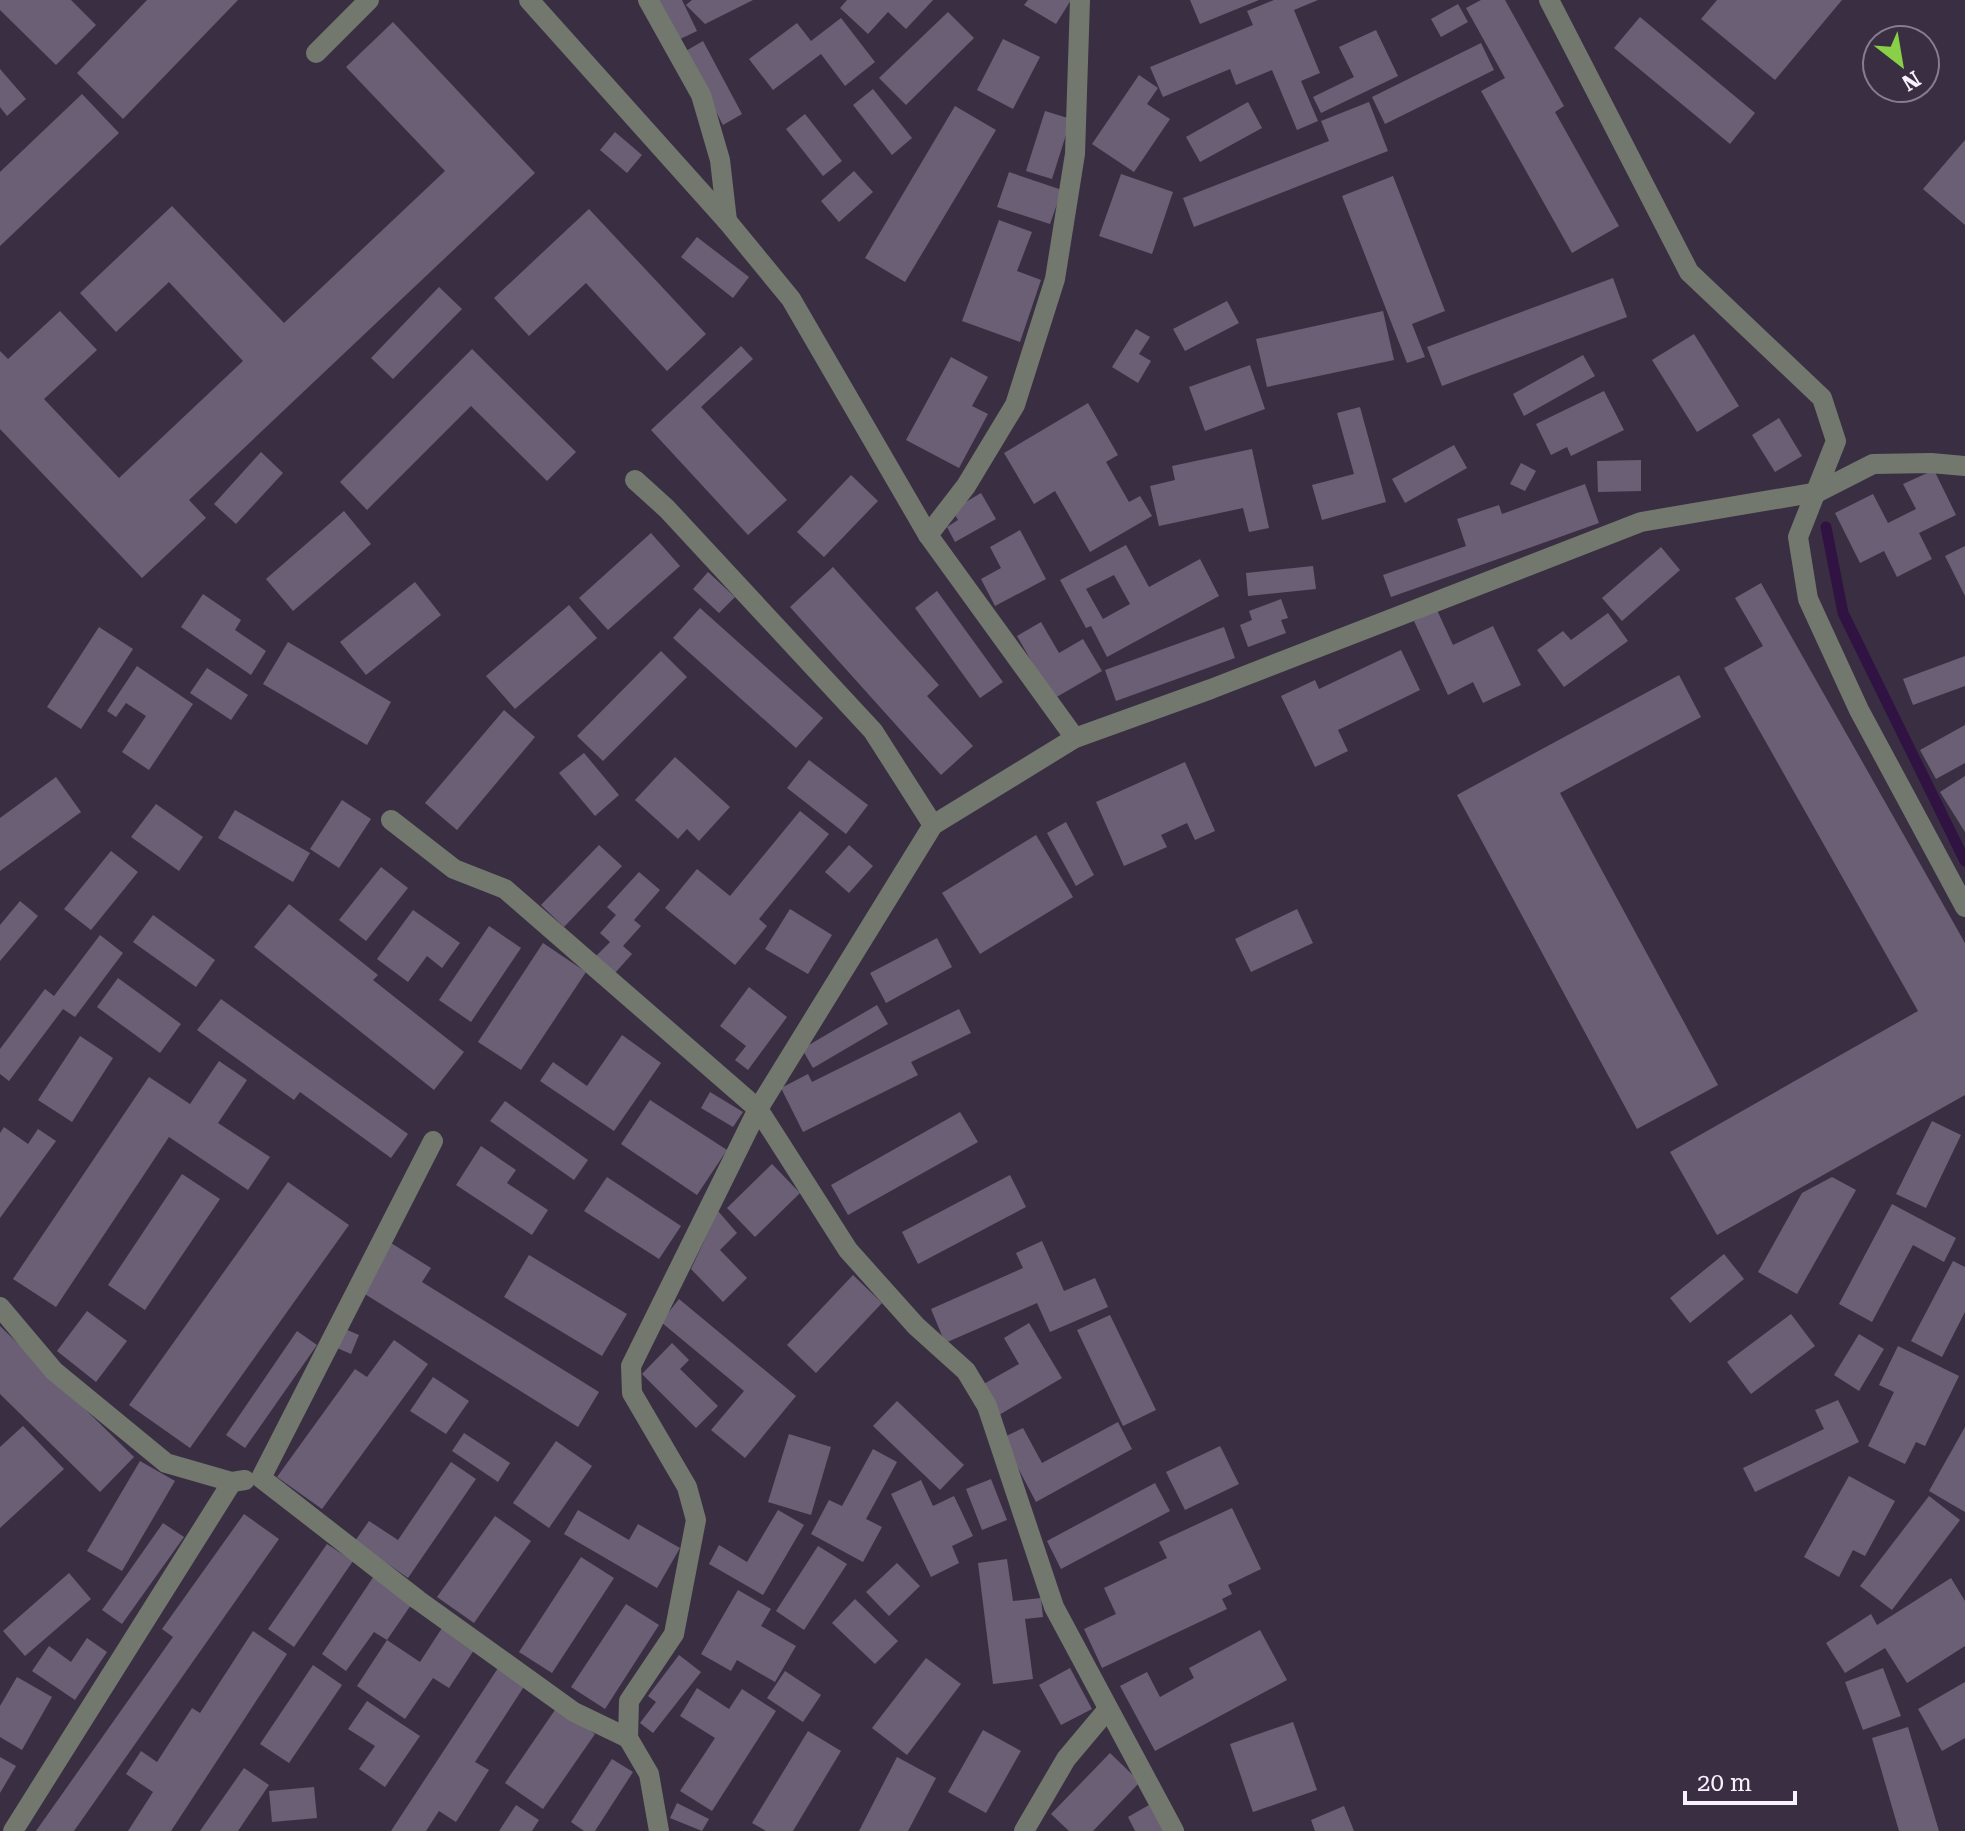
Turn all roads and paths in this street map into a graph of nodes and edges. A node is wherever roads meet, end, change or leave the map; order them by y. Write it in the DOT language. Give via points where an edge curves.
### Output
graph roads {
  1 [pos="369,0"];
  2 [pos="529,0"];
  3 [pos="648,0"];
  4 [pos="1080,0"];
  5 [pos="1549,0"];
  6 [pos="316,53"];
  7 [pos="727,221"];
  8 [pos="1965,466"];
  9 [pos="635,480"];
  10 [pos="1818,492"];
  11 [pos="928,535"];
  12 [pos="1075,738"];
  13 [pos="391,820"];
  14 [pos="933,825"];
  15 [pos="1965,907"];
  16 [pos="758,1109"];
  17 [pos="433,1141"];
  18 [pos="0,1307"];
  19 [pos="261,1478"];
  20 [pos="232,1482"];
  21 [pos="1108,1709"];
  22 [pos="628,1738"];
  23 [pos="13,1831"];
  24 [pos="659,1831"];
  25 [pos="1024,1831"];
  26 [pos="1174,1831"];
  1 -- 6 [label="street"];
  2 -- 7 [label="street"];
  3 -- 7 [label="street" via="701,95 720,160"];
  4 -- 11 [label="street" via="1075,154 1055,279 1015,405 966,486"];
  5 -- 10 [label="street" via="1689,272 1822,398 1836,441"];
  7 -- 11 [label="street" via="791,299"];
  8 -- 10 [label="street" via="1873,464"];
  9 -- 14 [label="street" via="873,731"];
  10 -- 12 [label="street" via="1641,522"];
  10 -- 15 [label="street" via="1798,537 1808,599 1859,710"];
  11 -- 12 [label="street"];
  12 -- 14 [label="street"];
  13 -- 16 [label="street" via="454,869 505,889"];
  14 -- 16 [label="street"];
  16 -- 21 [label="street" via="848,1250 916,1326 966,1371 987,1406 1054,1607"];
  16 -- 22 [label="street" via="631,1366 632,1393 687,1487 696,1520 674,1634 629,1701"];
  17 -- 19 [label="street"];
  18 -- 20 [label="street" via="54,1371 166,1463"];
  19 -- 20 [label="street"];
  19 -- 22 [label="street" via="574,1712"];
  20 -- 23 [label="street"];
  21 -- 25 [label="street" via="1066,1759"];
  21 -- 26 [label="street"];
  22 -- 24 [label="street" via="649,1774"];
}
